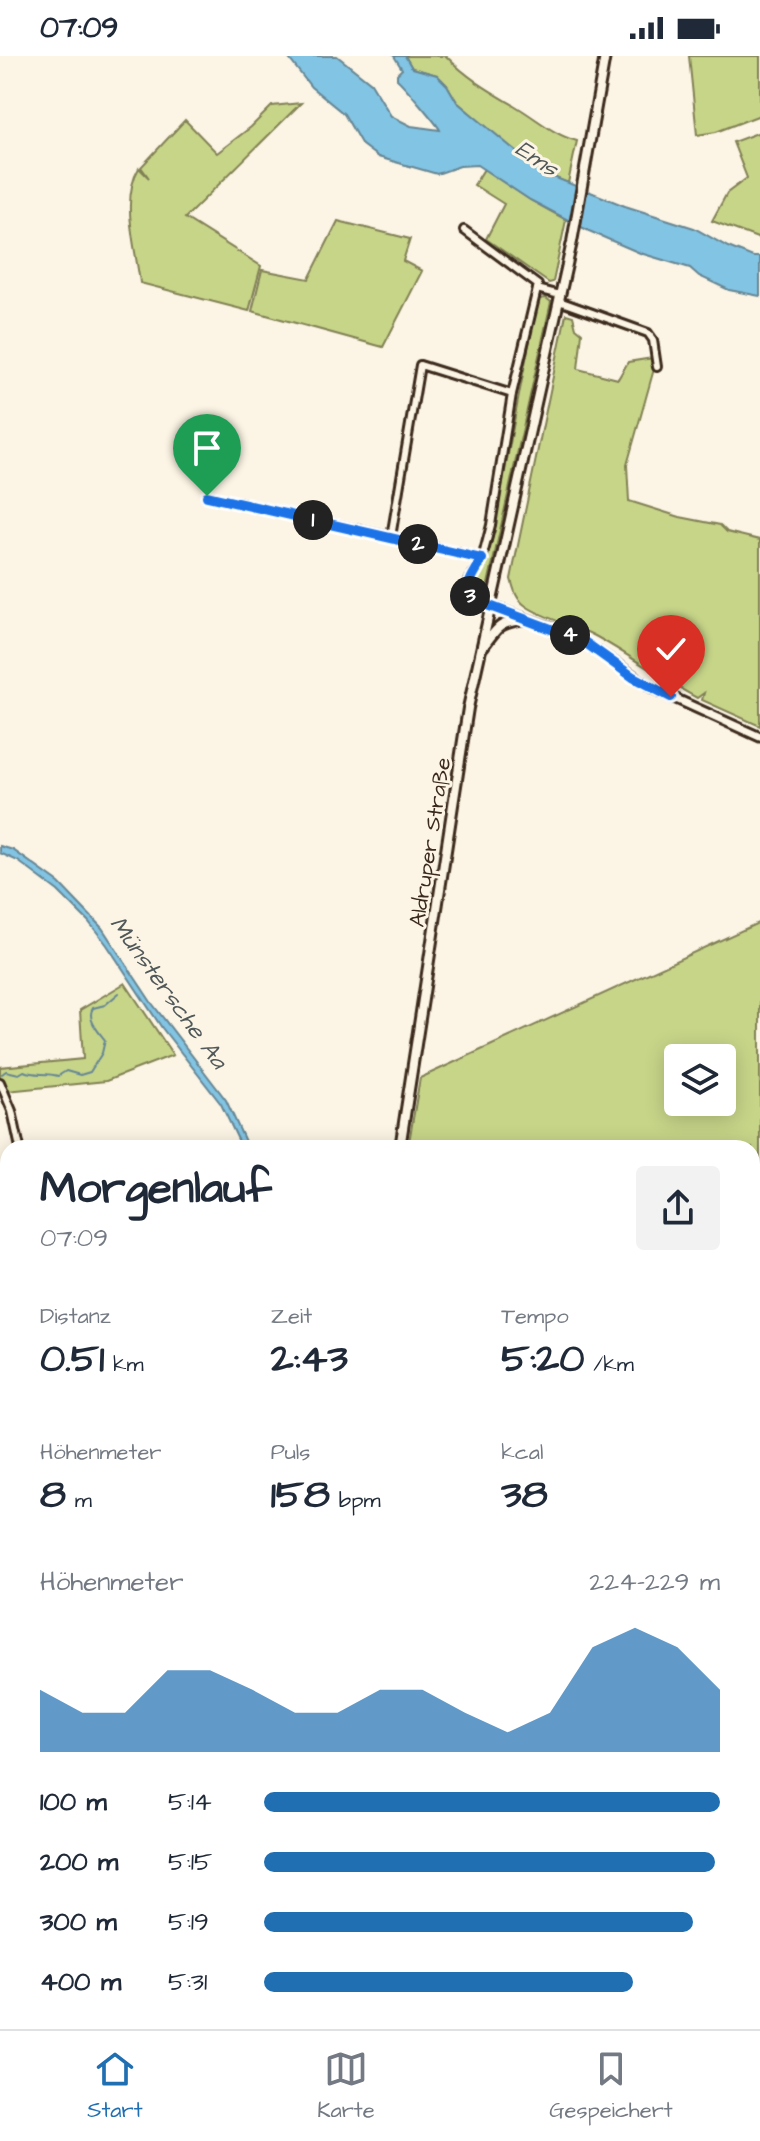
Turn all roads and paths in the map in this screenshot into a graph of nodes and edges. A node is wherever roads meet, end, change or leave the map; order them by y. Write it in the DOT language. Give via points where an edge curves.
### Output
graph roads {
  1 [pos="605,56"];
  2 [pos="464,230"];
  3 [pos="537,289"];
  4 [pos="560,298"];
  5 [pos="657,367"];
  6 [pos="512,394"];
  7 [pos="207,496"];
  8 [pos="391,537"];
  9 [pos="482,559"];
  10 [pos="490,606"];
  11 [pos="525,619"];
  12 [pos="480,651"];
  13 [pos="760,737"];
  14 [pos="0,1082"];
  15 [pos="18,1140"];
  16 [pos="401,1140"];
  1 -- 4 [label="main road, Aldruper Straße"];
  2 -- 3 [label="street" via="537,282"];
  3 -- 4 [label="street"];
  3 -- 6 [label="street"];
  4 -- 5 [label="street" via="648,333"];
  4 -- 10 [label="main road, Aldruper Straße"];
  6 -- 8 [label="street" via="420,365"];
  6 -- 9 [label="street"];
  7 -- 8 [label="street"];
  8 -- 9 [label="street"];
  9 -- 10 [label="street" via="468,592 471,599"];
  10 -- 11 [label="street"];
  10 -- 12 [label="main road, Aldruper Straße"];
  11 -- 12 [label="main road" via="498,626"];
  11 -- 13 [label="street" via="583,641 652,688"];
  12 -- 16 [label="main road, Aldruper Straße"];
  14 -- 15 [label="street"];
}
